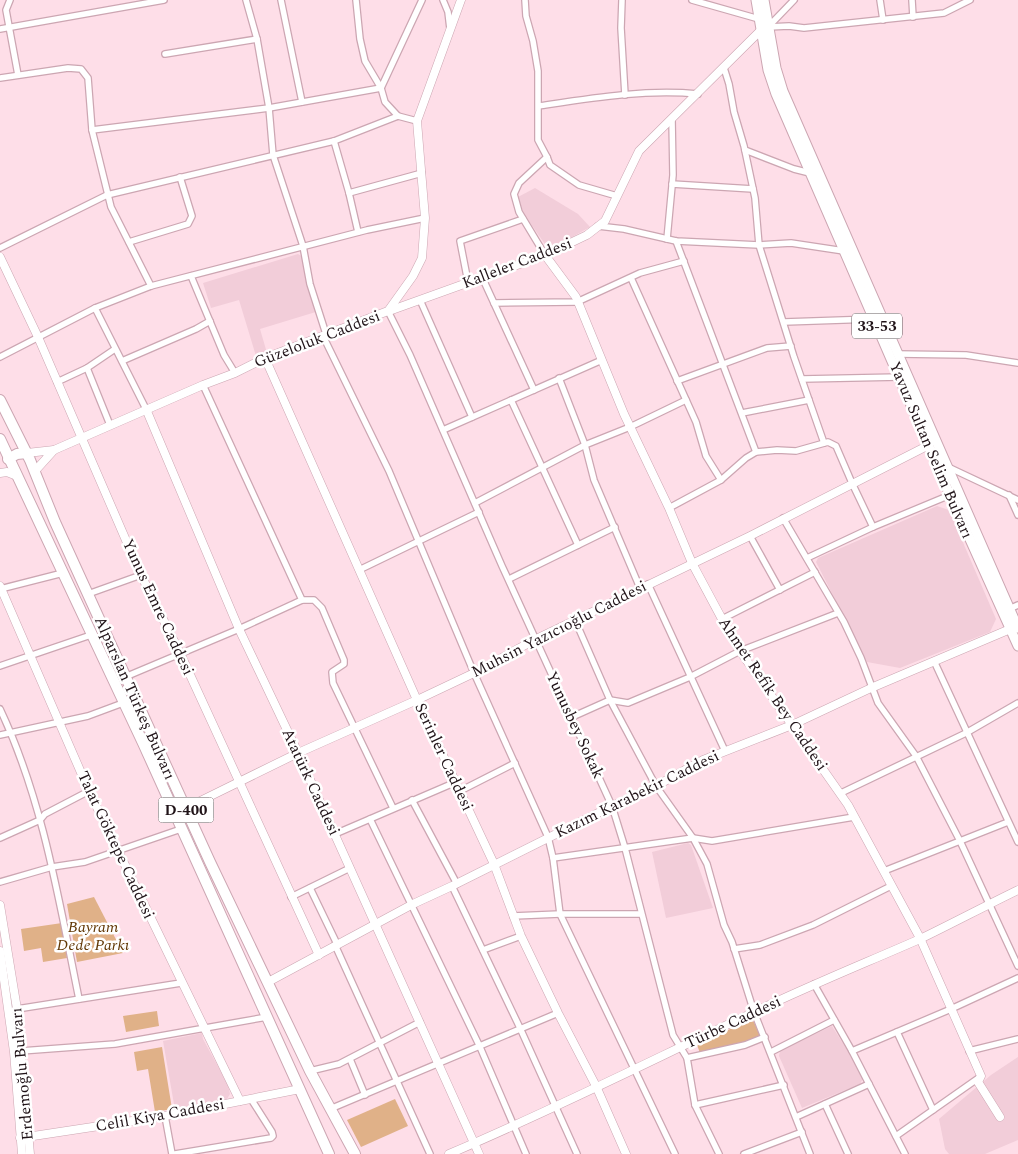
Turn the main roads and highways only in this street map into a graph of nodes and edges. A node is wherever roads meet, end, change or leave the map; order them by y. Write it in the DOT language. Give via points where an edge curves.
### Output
graph roads {
  1 [pos="756,0"];
  2 [pos="764,0"];
  3 [pos="764,29"];
  4 [pos="0,400"];
  5 [pos="0,439"];
  6 [pos="27,453"];
  7 [pos="4,461"];
  8 [pos="34,471"];
  9 [pos="16,476"];
  10 [pos="1015,628"];
  11 [pos="1018,646"];
  12 [pos="329,1154"];
  13 [pos="355,1154"];
  1 -- 3 [label="main road, Yavuz Sultan Selim Bulvarı / 33-53"];
  2 -- 3 [label="main road, Yavuz Sultan Selim Bulvarı / 33-53"];
  3 -- 10 [label="main road, Yavuz Sultan Selim Bulvarı / 33-53" via="783,91"];
  3 -- 10 [label="main road, Yavuz Sultan Selim Bulvarı / 33-53" via="768,70 776,94 950,494"];
  4 -- 6 [label="highway, Alparslan Türkeş Bulvarı / D-400"];
  5 -- 7 [label="highway, Alparslan Türkeş Bulvarı / D-400"];
  6 -- 7 [label="highway"];
  6 -- 8 [label="highway, Alparslan Türkeş Bulvarı / D-400"];
  7 -- 9 [label="highway, Alparslan Türkeş Bulvarı / D-400"];
  8 -- 9 [label="highway" via="26,476"];
  8 -- 13 [label="highway, Alparslan Türkeş Bulvarı / D-400" via="186,808 310,1071"];
  9 -- 12 [label="highway, Alparslan Türkeş Bulvarı / D-400"];
  10 -- 11 [label="main road, Yavuz Sultan Selim Bulvarı / 33-53"];
}
